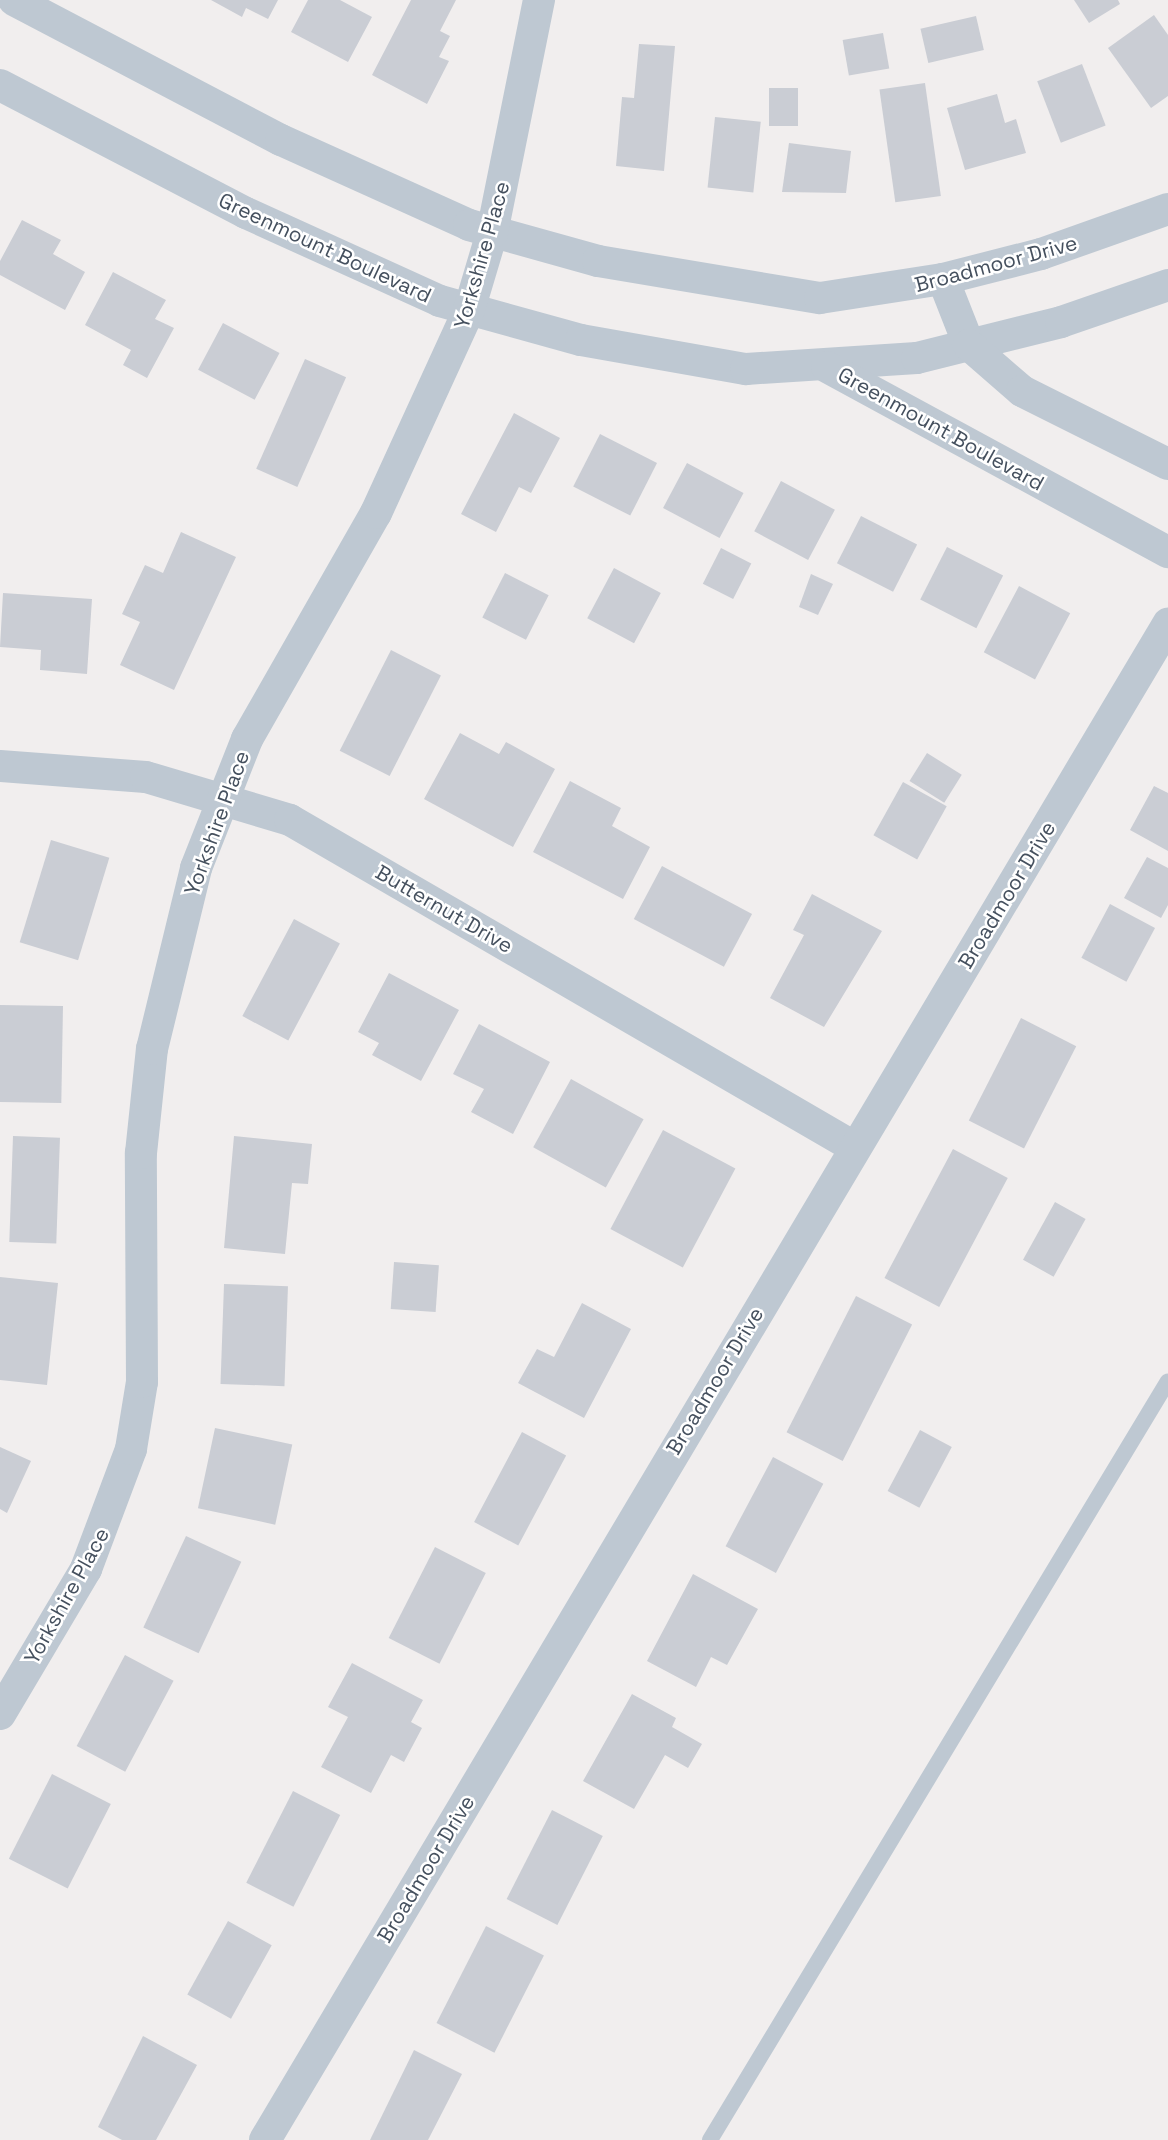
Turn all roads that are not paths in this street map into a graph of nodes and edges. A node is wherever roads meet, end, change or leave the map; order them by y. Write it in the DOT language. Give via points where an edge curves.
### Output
graph roads {
  1 [pos="15,0"];
  2 [pos="539,0"];
  3 [pos="0,85"];
  4 [pos="1168,209"];
  5 [pos="492,233"];
  6 [pos="943,279"];
  7 [pos="1168,285"];
  8 [pos="470,310"];
  9 [pos="970,345"];
  10 [pos="827,368"];
  11 [pos="1168,464"];
  12 [pos="1168,552"];
  13 [pos="1168,624"];
  14 [pos="0,766"];
  15 [pos="222,796"];
  16 [pos="854,1147"];
  17 [pos="1168,1381"];
  18 [pos="0,1714"];
  19 [pos="265,2140"];
  20 [pos="710,2140"];
  1 -- 5 [label="street" via="281,140"];
  2 -- 5 [label="street, Yorkshire Place"];
  3 -- 8 [label="street, Greenmount Boulevard" via="246,213"];
  4 -- 6 [label="street, Broadmoor Drive" via="1041,254"];
  5 -- 6 [label="street, Broadmoor Drive" via="598,261 820,298"];
  5 -- 8 [label="street, Yorkshire Place"];
  6 -- 9 [label="street"];
  7 -- 9 [label="street"];
  8 -- 10 [label="street, Greenmount Boulevard" via="581,340 746,369"];
  8 -- 15 [label="street, Yorkshire Place" via="376,513"];
  9 -- 10 [label="street"];
  9 -- 11 [label="street" via="1021,391"];
  10 -- 12 [label="street, Greenmount Boulevard"];
  13 -- 16 [label="street, Broadmoor Drive"];
  14 -- 15 [label="street, Butternut Drive" via="146,777"];
  15 -- 16 [label="street, Butternut Drive" via="290,820"];
  15 -- 18 [label="street, Yorkshire Place" via="196,868 152,1049 141,1153 142,1382 131,1449 86,1569"];
  16 -- 19 [label="street, Broadmoor Drive"];
  17 -- 20 [label="lane"];
}
